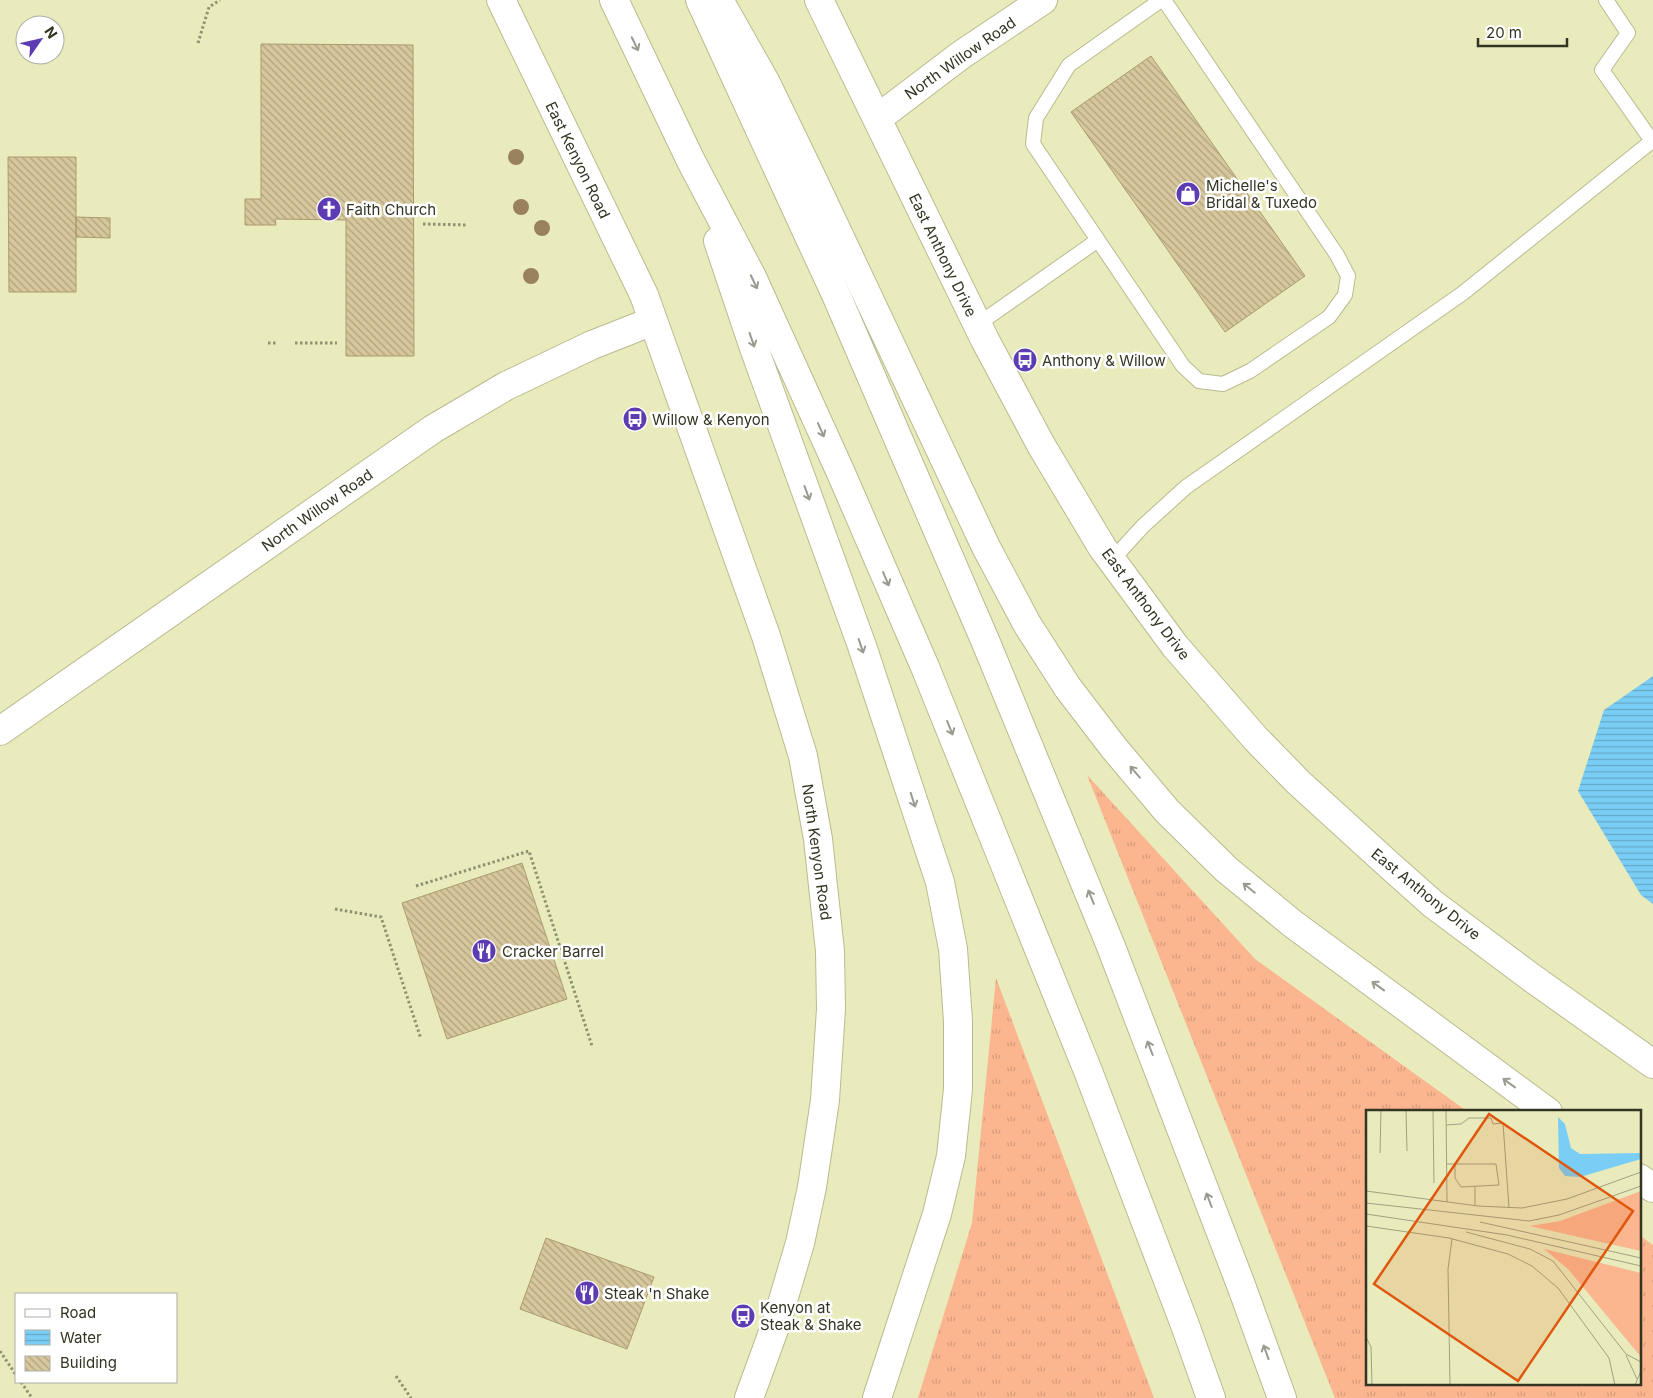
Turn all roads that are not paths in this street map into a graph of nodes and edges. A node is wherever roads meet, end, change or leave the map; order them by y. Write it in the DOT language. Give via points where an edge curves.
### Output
graph roads {
  1 [pos="501,0"];
  2 [pos="614,0"];
  3 [pos="700,0"];
  4 [pos="719,0"];
  5 [pos="819,0"];
  6 [pos="1043,0"];
  7 [pos="1162,0"];
  8 [pos="1606,0"];
  9 [pos="878,118"];
  10 [pos="691,161"];
  11 [pos="1098,240"];
  12 [pos="653,321"];
  13 [pos="978,325"];
  14 [pos="1112,560"];
  15 [pos="0,731"];
  16 [pos="1653,1064"];
  17 [pos="1545,1110"];
  18 [pos="1640,1179"];
  19 [pos="1653,1188"];
  20 [pos="749,1398"];
  21 [pos="876,1398"];
  22 [pos="1211,1398"];
  23 [pos="1282,1398"];
  1 -- 12 [label="main road, East Kenyon Road" via="644,295"];
  2 -- 10 [label="main road, one-way"];
  23 -- 3 [label="main road, one-way" via="1114,953 987,644 837,298"];
  17 -- 4 [label="main road, one-way" via="1292,924 1226,869 1161,804 1068,688 1027,624 986,547 766,83"];
  5 -- 9 [label="main road, East Anthony Drive"];
  6 -- 9 [label="main road, North Willow Road" via="961,55"];
  7 -- 11 [label="lane" via="1069,65 1036,118 1033,144"];
  7 -- 11 [label="lane" via="1337,255 1348,276 1345,295 1329,318 1250,371 1223,384 1199,381 1184,366"];
  8 -- 14 [label="lane" via="1628,33 1602,70 1652,141 1463,293 1186,487"];
  9 -- 13 [label="main road, East Anthony Drive"];
  10 -- 21 [label="main road, one-way" via="754,348 862,646 940,882 953,949 958,1089 951,1156 937,1214"];
  10 -- 22 [label="main road, one-way" via="752,277 925,667 1088,1071"];
  11 -- 13 [label="lane"];
  12 -- 15 [label="main road, North Willow Road" via="592,345 506,386 432,430"];
  12 -- 20 [label="main road, North Kenyon Road" via="766,636 803,756 818,840 830,951 831,1009 825,1100 812,1187 800,1243 776,1324"];
  13 -- 14 [label="main road, East Anthony Drive" via="1041,445"];
  14 -- 16 [label="main road, East Anthony Drive" via="1175,646 1298,782 1433,904"];
  18 -- 19 [label="main road"];
}
